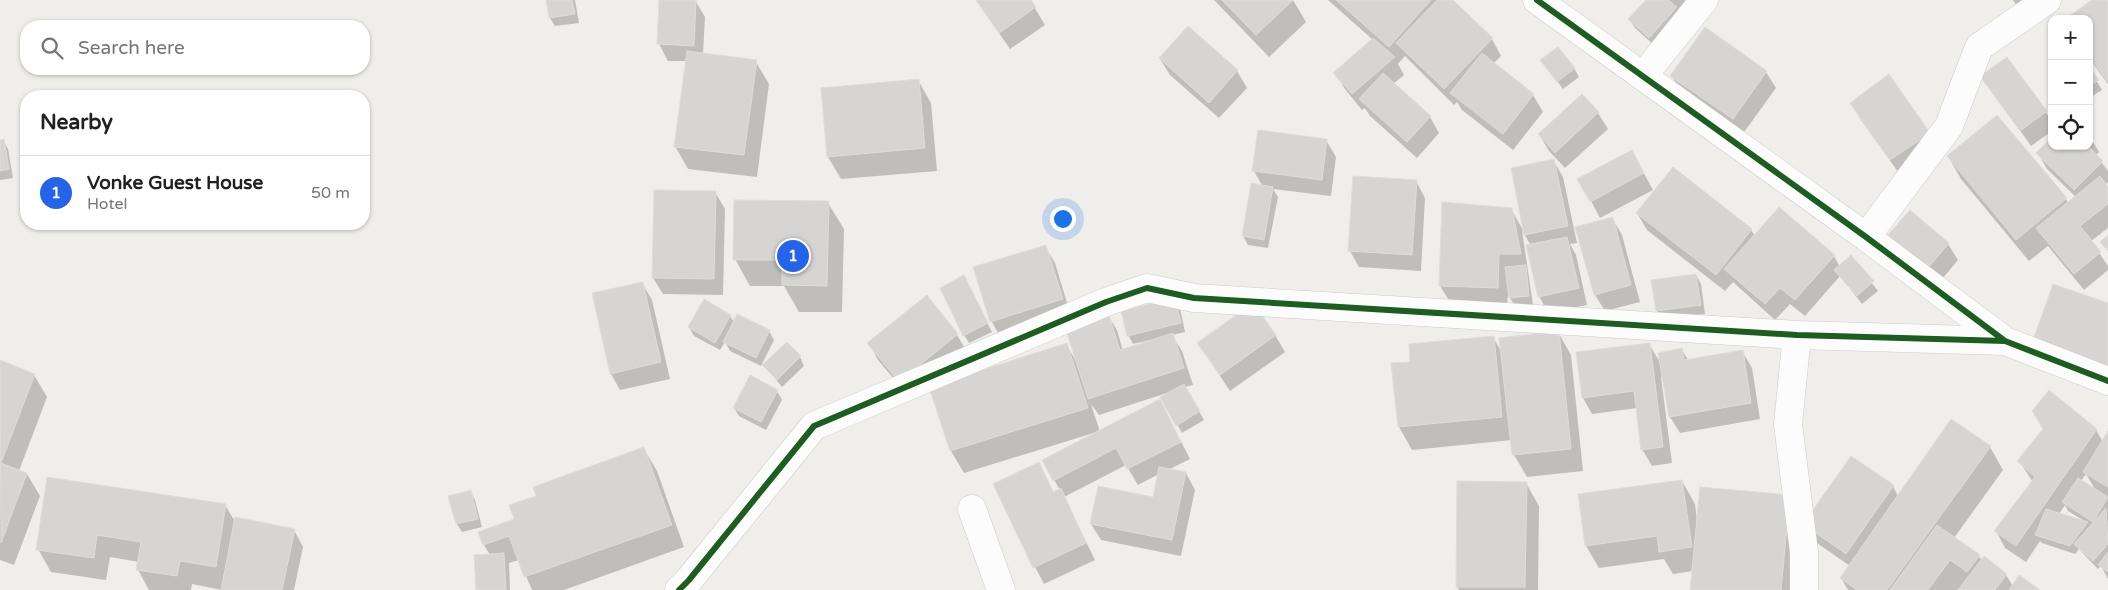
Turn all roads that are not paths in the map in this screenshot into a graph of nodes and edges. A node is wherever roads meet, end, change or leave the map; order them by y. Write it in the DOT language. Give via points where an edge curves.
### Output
graph roads {
  1 [pos="1537,0"];
  2 [pos="1704,0"];
  3 [pos="2047,0"];
  4 [pos="1643,76"];
  5 [pos="1866,237"];
  6 [pos="1797,335"];
  7 [pos="2005,341"];
  8 [pos="2108,381"];
  9 [pos="972,509"];
  10 [pos="679,590"];
  11 [pos="1001,590"];
  12 [pos="1804,590"];
  1 -- 4 [label="street"];
  2 -- 4 [label="street"];
  3 -- 5 [label="street" via="1979,47 1949,126"];
  4 -- 5 [label="street"];
  5 -- 7 [label="street"];
  6 -- 7 [label="street"];
  6 -- 10 [label="street" via="1194,298 1147,288 1106,302 814,426"];
  6 -- 12 [label="street" via="1788,424 1804,552"];
  7 -- 8 [label="street"];
  9 -- 11 [label="street"];
}
